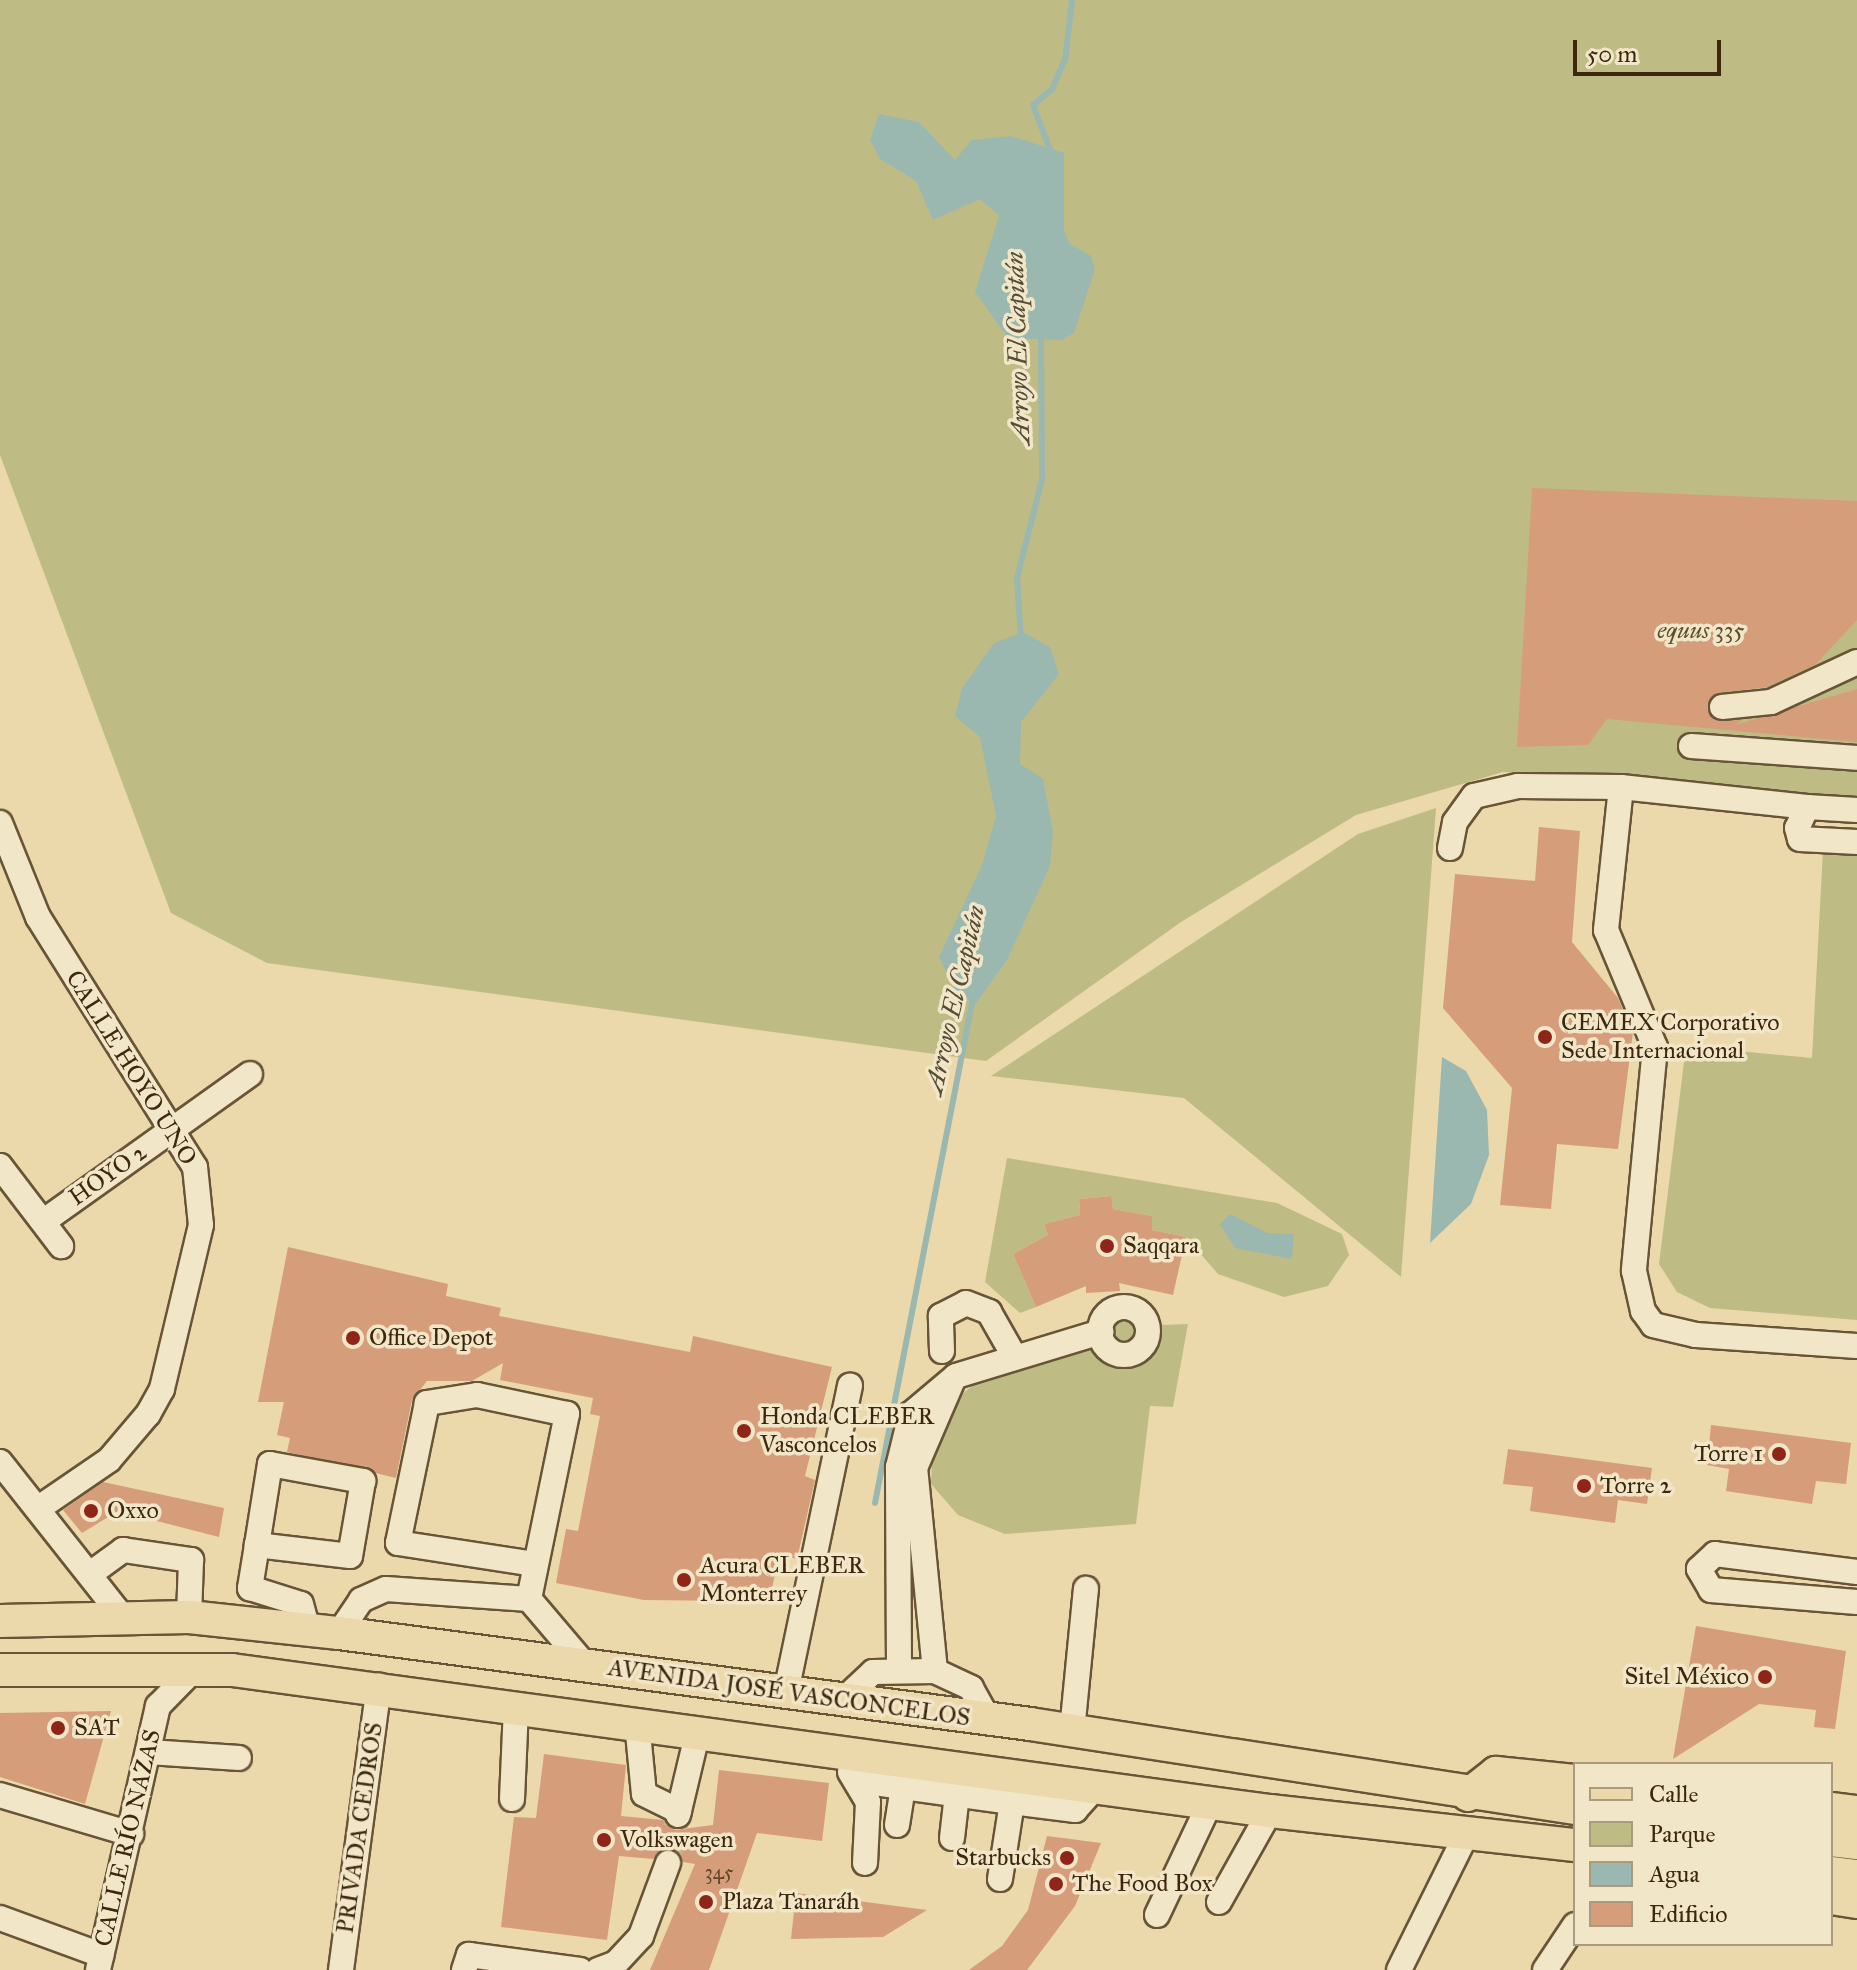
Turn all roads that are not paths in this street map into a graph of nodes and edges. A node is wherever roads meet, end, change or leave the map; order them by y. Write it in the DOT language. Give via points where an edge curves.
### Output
graph roads {
  1 [pos="1857,662"];
  2 [pos="1722,707"];
  3 [pos="1691,746"];
  4 [pos="1857,758"];
  5 [pos="1621,787"];
  6 [pos="1807,807"];
  7 [pos="1857,810"];
  8 [pos="0,823"];
  9 [pos="1857,842"];
  10 [pos="1450,848"];
  11 [pos="250,1074"];
  12 [pos="172,1130"];
  13 [pos="0,1166"];
  14 [pos="44,1221"];
  15 [pos="61,1246"];
  16 [pos="1101,1332"];
  17 [pos="1857,1346"];
  18 [pos="942,1351"];
  19 [pos="1013,1354"];
  20 [pos="956,1376"];
  21 [pos="850,1386"];
  22 [pos="0,1462"];
  23 [pos="39,1508"];
  24 [pos="257,1545"];
  25 [pos="535,1564"];
  26 [pos="1816,1567"];
  27 [pos="1857,1572"];
  28 [pos="90,1574"];
  29 [pos="1086,1589"];
  30 [pos="1813,1598"];
  31 [pos="529,1599"];
  32 [pos="1857,1602"];
  33 [pos="189,1617"];
  34 [pos="123,1618"];
  35 [pos="0,1621"];
  36 [pos="324,1632"];
  37 [pos="132,1665"];
  38 [pos="586,1666"];
  39 [pos="196,1667"];
  40 [pos="899,1668"];
  41 [pos="0,1670"];
  42 [pos="935,1671"];
  43 [pos="379,1686"];
  44 [pos="786,1692"];
  45 [pos="843,1700"];
  46 [pos="158,1706"];
  47 [pos="516,1707"];
  48 [pos="988,1719"];
  49 [pos="637,1723"];
  50 [pos="698,1731"];
  51 [pos="1072,1731"];
  52 [pos="824,1747"];
  53 [pos="149,1752"];
  54 [pos="239,1758"];
  55 [pos="860,1781"];
  56 [pos="1573,1781"];
  57 [pos="903,1787"];
  58 [pos="1096,1787"];
  59 [pos="957,1794"];
  60 [pos="0,1795"];
  61 [pos="1468,1795"];
  62 [pos="512,1799"];
  63 [pos="1012,1802"];
  64 [pos="1210,1803"];
  65 [pos="1573,1808"];
  66 [pos="1833,1809"];
  67 [pos="1270,1811"];
  68 [pos="1857,1812"];
  69 [pos="897,1825"];
  70 [pos="1467,1833"];
  71 [pos="131,1834"];
  72 [pos="952,1838"];
  73 [pos="1833,1840"];
  74 [pos="1857,1843"];
  75 [pos="1573,1845"];
  76 [pos="668,1863"];
  77 [pos="865,1863"];
  78 [pos="1573,1863"];
  79 [pos="1833,1873"];
  80 [pos="1857,1876"];
  81 [pos="1000,1879"];
  82 [pos="1833,1898"];
  83 [pos="1219,1902"];
  84 [pos="1857,1902"];
  85 [pos="1157,1915"];
  86 [pos="0,1918"];
  87 [pos="1572,1928"];
  88 [pos="100,1962"];
  89 [pos="341,1970"];
  90 [pos="464,1970"];
  91 [pos="580,1970"];
  92 [pos="598,1970"];
  93 [pos="1399,1970"];
  94 [pos="1545,1970"];
  1 -- 2 [label="street" via="1771,702"];
  3 -- 4 [label="street"];
  5 -- 6 [label="street"];
  5 -- 10 [label="street" via="1518,786 1474,796 1455,822"];
  5 -- 17 [label="street" via="1606,930 1655,1047 1634,1271 1643,1311 1653,1325 1696,1335"];
  6 -- 7 [label="street"];
  6 -- 9 [label="street" via="1798,817 1800,839"];
  8 -- 12 [label="street, CALLE HOYO UNO" via="38,917"];
  11 -- 12 [label="street, HOYO 2"];
  12 -- 14 [label="street, HOYO 2"];
  12 -- 23 [label="street, CALLE HOYO UNO" via="195,1167 201,1225 162,1389 109,1460"];
  13 -- 14 [label="street"];
  14 -- 15 [label="street"];
  16 -- 19 [label="street"];
  18 -- 19 [label="street" via="941,1316 966,1303 989,1312"];
  19 -- 20 [label="street"];
  20 -- 40 [label="street" via="911,1414 899,1452"];
  20 -- 42 [label="street" via="915,1468"];
  21 -- 44 [label="street"];
  22 -- 23 [label="street"];
  23 -- 28 [label="street"];
  24 -- 24 [label="street" via="271,1463 363,1481 348,1558"];
  24 -- 36 [label="street" via="250,1588 301,1604"];
  25 -- 25 [label="street" via="567,1414 480,1395 427,1403 399,1544"];
  25 -- 31 [label="street"];
  26 -- 27 [label="street"];
  26 -- 30 [label="street"];
  26 -- 30 [label="street" via="1715,1554 1699,1569 1711,1590"];
  28 -- 33 [label="street" via="123,1550 191,1560"];
  28 -- 34 [label="street"];
  29 -- 51 [label="street"];
  30 -- 32 [label="street"];
  31 -- 36 [label="street" via="386,1589 361,1600"];
  31 -- 38 [label="street"];
  33 -- 34 [label="main road, AVENIDA JOSÉ VASCONCELOS"];
  33 -- 36 [label="main road, AVENIDA JOSÉ VASCONCELOS"];
  34 -- 35 [label="main road, AVENIDA JOSÉ VASCONCELOS"];
  36 -- 38 [label="main road, AVENIDA JOSÉ VASCONCELOS"];
  37 -- 39 [label="main road, AVENIDA JOSÉ VASCONCELOS"];
  37 -- 41 [label="main road, AVENIDA JOSÉ VASCONCELOS"];
  37 -- 46 [label="street, CALLE RÍO NAZAS"];
  38 -- 44 [label="main road, AVENIDA JOSÉ VASCONCELOS"];
  39 -- 43 [label="main road, AVENIDA JOSÉ VASCONCELOS"];
  39 -- 46 [label="street, CALLE RÍO NAZAS"];
  40 -- 42 [label="street"];
  40 -- 45 [label="street" via="865,1675"];
  42 -- 48 [label="street" via="971,1688"];
  43 -- 47 [label="main road, AVENIDA JOSÉ VASCONCELOS"];
  43 -- 89 [label="street, PRIVADA CEDROS"];
  44 -- 45 [label="main road, AVENIDA JOSÉ VASCONCELOS"];
  45 -- 48 [label="main road, AVENIDA JOSÉ VASCONCELOS"];
  46 -- 53 [label="street, CALLE RÍO NAZAS"];
  47 -- 49 [label="main road, AVENIDA JOSÉ VASCONCELOS"];
  47 -- 62 [label="street"];
  48 -- 51 [label="main road, AVENIDA JOSÉ VASCONCELOS"];
  49 -- 50 [label="main road, AVENIDA JOSÉ VASCONCELOS"];
  49 -- 50 [label="street" via="644,1794 679,1813"];
  50 -- 52 [label="main road, AVENIDA JOSÉ VASCONCELOS"];
  51 -- 61 [label="main road, AVENIDA JOSÉ VASCONCELOS"];
  52 -- 55 [label="street"];
  52 -- 58 [label="main road, AVENIDA JOSÉ VASCONCELOS"];
  53 -- 54 [label="street"];
  53 -- 71 [label="street, CALLE RÍO NAZAS"];
  55 -- 57 [label="street"];
  55 -- 77 [label="street" via="868,1802"];
  56 -- 61 [label="main road" via="1496,1773"];
  57 -- 59 [label="street"];
  57 -- 69 [label="street"];
  58 -- 63 [label="street" via="1075,1810"];
  58 -- 64 [label="main road, AVENIDA JOSÉ VASCONCELOS"];
  59 -- 63 [label="street"];
  59 -- 72 [label="street"];
  60 -- 71 [label="street"];
  61 -- 65 [label="main road, AVENIDA JOSÉ VASCONCELOS"];
  63 -- 81 [label="street"];
  64 -- 67 [label="main road, AVENIDA JOSÉ VASCONCELOS"];
  64 -- 85 [label="street"];
  66 -- 68 [label="main road"];
  67 -- 70 [label="main road, AVENIDA JOSÉ VASCONCELOS"];
  67 -- 83 [label="street"];
  70 -- 75 [label="main road, AVENIDA JOSÉ VASCONCELOS"];
  70 -- 78 [label="main road"];
  70 -- 93 [label="street"];
  71 -- 88 [label="street, CALLE RÍO NAZAS"];
  73 -- 74 [label="main road"];
  76 -- 92 [label="street" via="641,1936 616,1963"];
  79 -- 80 [label="main road"];
  82 -- 84 [label="main road"];
  86 -- 88 [label="street"];
  87 -- 94 [label="street"];
  90 -- 91 [label="street" via="469,1955"];
}
